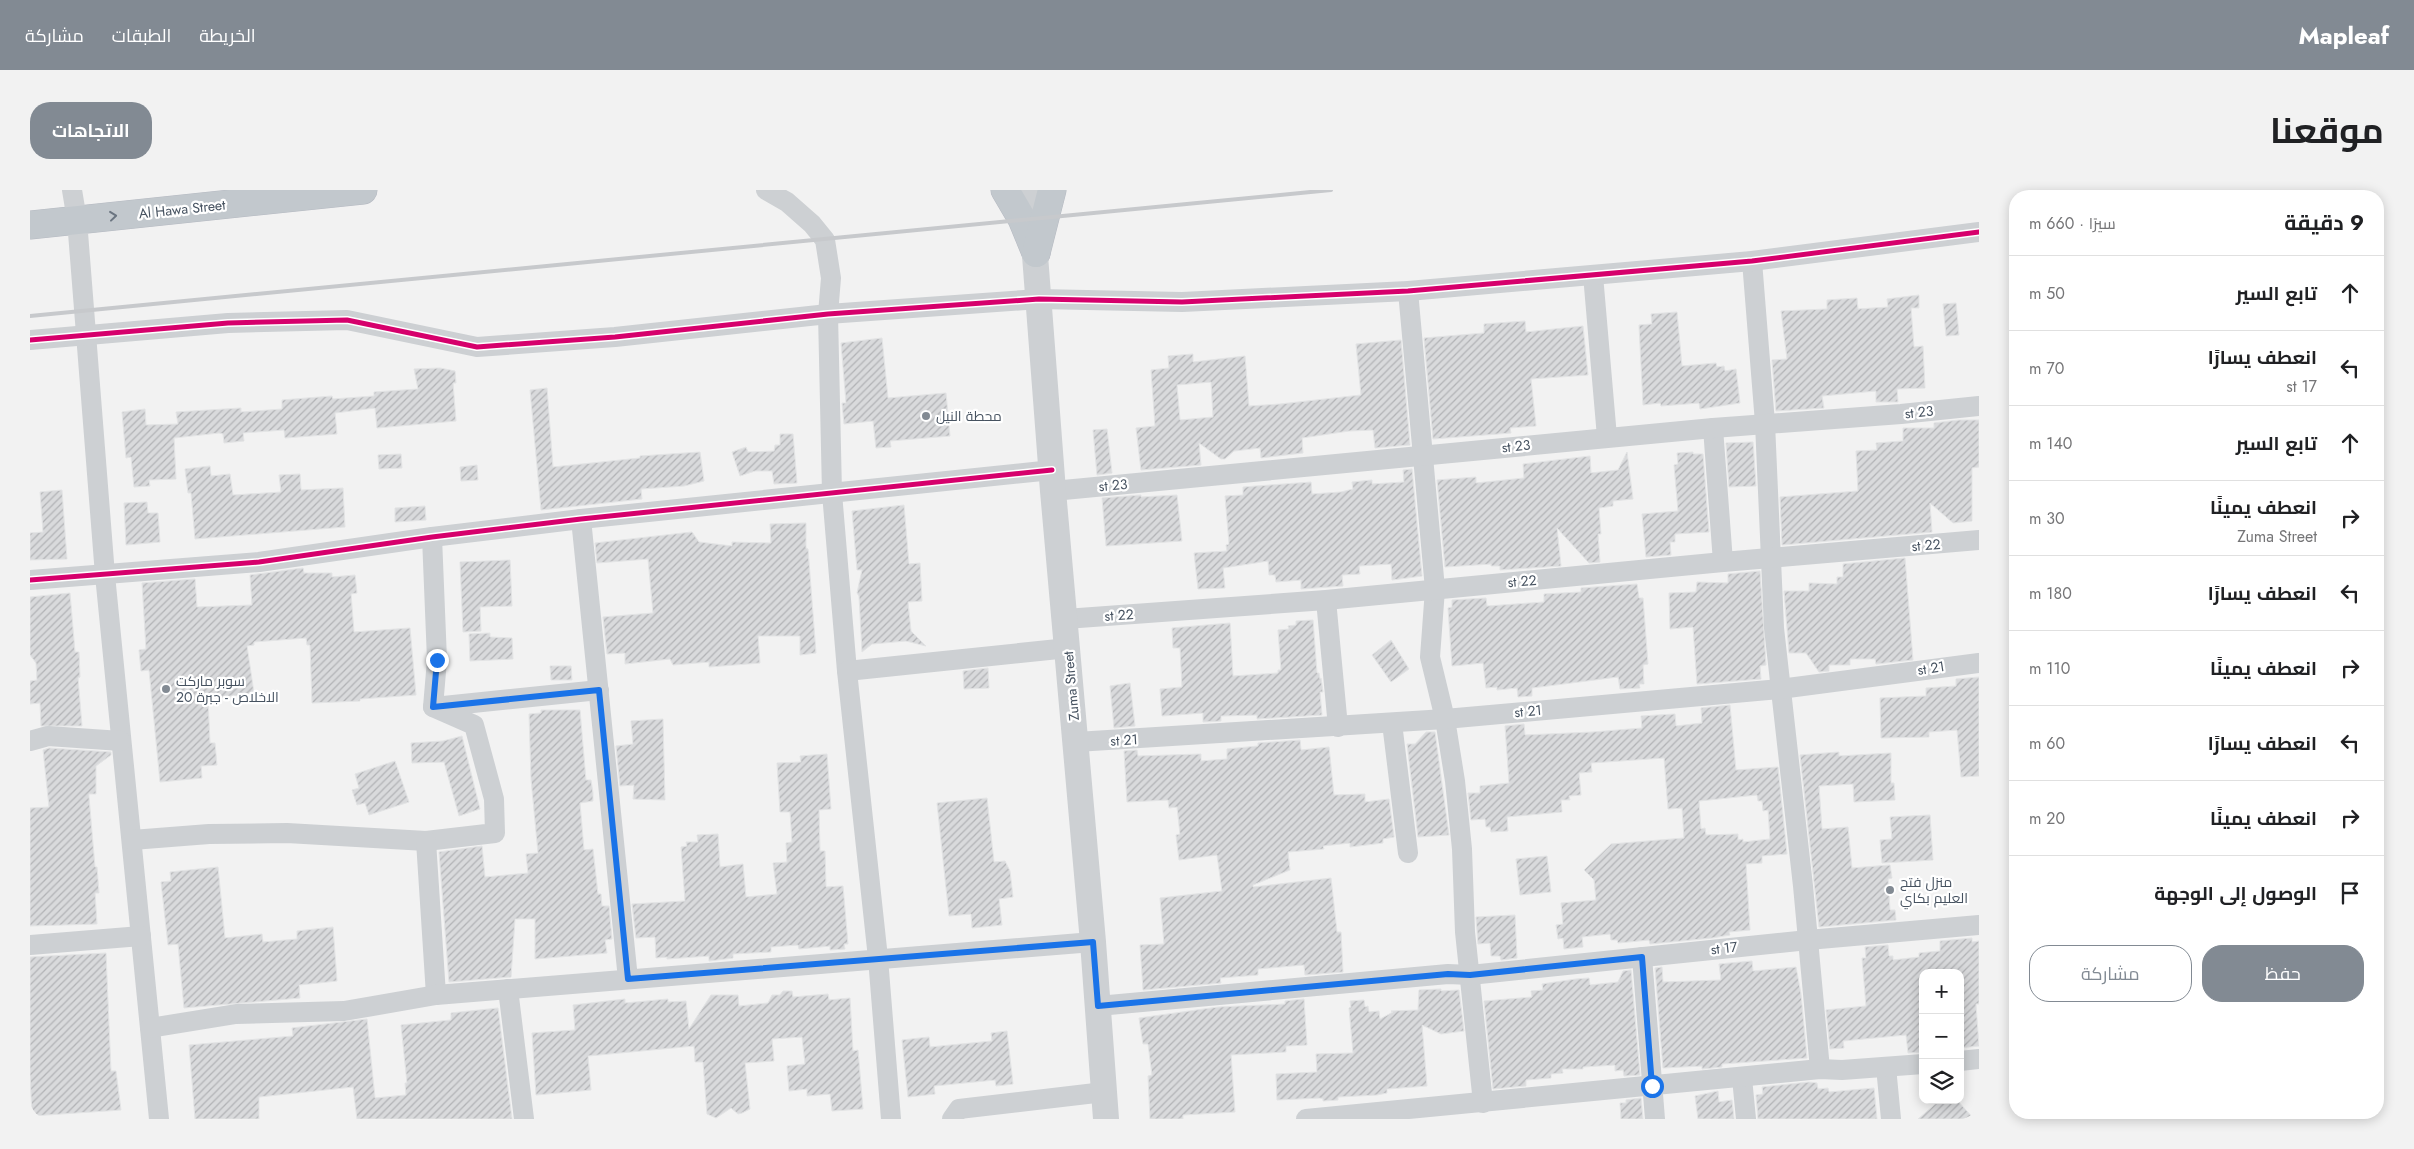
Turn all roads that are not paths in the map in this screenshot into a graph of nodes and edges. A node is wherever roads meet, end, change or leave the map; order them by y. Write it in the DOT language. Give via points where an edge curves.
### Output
graph roads {
  1 [pos="72,190"];
  2 [pos="364,190"];
  3 [pos="766,190"];
  4 [pos="1005,190"];
  5 [pos="1030,190"];
  6 [pos="1052,190"];
  7 [pos="76,220"];
  8 [pos="30,225"];
  9 [pos="1979,232"];
  10 [pos="1036,253"];
  11 [pos="1752,261"];
  12 [pos="1593,275"];
  13 [pos="1408,291"];
  14 [pos="1039,299"];
  15 [pos="828,314"];
  16 [pos="84,335"];
  17 [pos="30,340"];
  18 [pos="1979,406"];
  19 [pos="1765,423"];
  20 [pos="1713,428"];
  21 [pos="1607,437"];
  22 [pos="1424,455"];
  23 [pos="1052,480"];
  24 [pos="832,493"];
  25 [pos="581,520"];
  26 [pos="432,538"];
  27 [pos="1979,540"];
  28 [pos="1770,558"];
  29 [pos="1723,562"];
  30 [pos="105,575"];
  31 [pos="30,580"];
  32 [pos="1435,589"];
  33 [pos="1326,600"];
  34 [pos="1065,618"];
  35 [pos="1068,648"];
  36 [pos="1979,663"];
  37 [pos="847,670"];
  38 [pos="1780,689"];
  39 [pos="599,690"];
  40 [pos="433,707"];
  41 [pos="1444,719"];
  42 [pos="1392,723"];
  43 [pos="1338,727"];
  44 [pos="30,741"];
  45 [pos="121,741"];
  46 [pos="1076,742"];
  47 [pos="132,840"];
  48 [pos="426,841"];
  49 [pos="1408,853"];
  50 [pos="1979,925"];
  51 [pos="141,936"];
  52 [pos="1808,940"];
  53 [pos="1093,942"];
  54 [pos="30,945"];
  55 [pos="1642,957"];
  56 [pos="878,958"];
  57 [pos="1470,975"];
  58 [pos="628,979"];
  59 [pos="508,989"];
  60 [pos="436,995"];
  61 [pos="1098,1006"];
  62 [pos="150,1028"];
  63 [pos="1979,1059"];
  64 [pos="1964,1061"];
  65 [pos="1919,1064"];
  66 [pos="1886,1067"];
  67 [pos="1820,1069"];
  68 [pos="1742,1078"];
  69 [pos="1652,1086"];
  70 [pos="1104,1092"];
  71 [pos="1483,1103"];
  72 [pos="1405,1114"];
  73 [pos="159,1119"];
  74 [pos="524,1119"];
  75 [pos="890,1119"];
  76 [pos="952,1119"];
  77 [pos="1106,1119"];
  78 [pos="1314,1119"];
  79 [pos="1655,1119"];
  80 [pos="1746,1119"];
  81 [pos="1891,1119"];
  1 -- 7 [label="street"];
  7 -- 2 [label="highway, Al Hawa Street, one-way"];
  3 -- 15 [label="street" via="788,202 824,240 831,278"];
  4 -- 10 [label="highway"];
  5 -- 10 [label="street, Zuma Street"];
  6 -- 10 [label="highway"];
  7 -- 8 [label="highway, Al Hawa Street"];
  7 -- 16 [label="street"];
  9 -- 11 [label="street"];
  10 -- 14 [label="street, Zuma Street"];
  11 -- 12 [label="street"];
  11 -- 19 [label="street"];
  12 -- 13 [label="street"];
  12 -- 21 [label="street"];
  13 -- 14 [label="street" via="1182,302"];
  13 -- 22 [label="street"];
  14 -- 15 [label="street"];
  14 -- 23 [label="street, Zuma Street"];
  15 -- 16 [label="street" via="615,337 478,347 346,320 228,323"];
  15 -- 24 [label="street"];
  16 -- 17 [label="street"];
  16 -- 30 [label="street"];
  18 -- 19 [label="street, st 23"];
  19 -- 20 [label="street, st 23"];
  19 -- 28 [label="street"];
  20 -- 21 [label="street, st 23"];
  20 -- 29 [label="street"];
  21 -- 22 [label="street, st 23"];
  22 -- 23 [label="street, st 23"];
  22 -- 32 [label="street"];
  23 -- 24 [label="street, st 23"];
  23 -- 34 [label="street, Zuma Street"];
  24 -- 25 [label="street, st 23"];
  24 -- 37 [label="street"];
  25 -- 26 [label="street, st 23"];
  25 -- 39 [label="street"];
  26 -- 30 [label="street, st 23" via="259,562"];
  26 -- 40 [label="street" via="437,660"];
  27 -- 28 [label="street, st 22"];
  28 -- 29 [label="street, st 22"];
  28 -- 38 [label="street"];
  29 -- 32 [label="street, st 22"];
  30 -- 31 [label="street, st 23"];
  30 -- 45 [label="street"];
  32 -- 33 [label="street, st 22"];
  32 -- 41 [label="street" via="1430,657"];
  33 -- 34 [label="street, st 22"];
  33 -- 43 [label="street"];
  34 -- 35 [label="street, Zuma Street"];
  35 -- 37 [label="street"];
  35 -- 46 [label="street, Zuma Street"];
  36 -- 38 [label="street, st 21"];
  37 -- 56 [label="street"];
  38 -- 41 [label="street, st 21"];
  38 -- 52 [label="street"];
  39 -- 40 [label="street"];
  39 -- 58 [label="street"];
  40 -- 48 [label="street" via="474,725 494,799 495,833"];
  41 -- 42 [label="street, st 21"];
  41 -- 57 [label="street" via="1456,781"];
  42 -- 43 [label="street, st 21"];
  42 -- 49 [label="street"];
  43 -- 46 [label="street, st 21"];
  44 -- 45 [label="street" via="48,736"];
  45 -- 47 [label="street"];
  46 -- 53 [label="street, Zuma Street"];
  47 -- 48 [label="street" via="209,834 287,833"];
  47 -- 51 [label="street"];
  48 -- 60 [label="street"];
  50 -- 52 [label="street, st 17"];
  51 -- 54 [label="street"];
  51 -- 62 [label="street"];
  52 -- 55 [label="street, st 17"];
  52 -- 67 [label="street"];
  53 -- 56 [label="street"];
  53 -- 61 [label="street, Zuma Street"];
  55 -- 57 [label="street, st 17"];
  55 -- 69 [label="street"];
  56 -- 58 [label="street"];
  56 -- 75 [label="street"];
  57 -- 61 [label="street, st 17" via="1448,974"];
  57 -- 71 [label="street"];
  58 -- 59 [label="street"];
  59 -- 60 [label="street"];
  59 -- 74 [label="street"];
  60 -- 62 [label="street" via="344,1011 236,1014"];
  61 -- 70 [label="street, Zuma Street"];
  62 -- 73 [label="street"];
  63 -- 64 [label="street"];
  65 -- 66 [label="street"];
  66 -- 67 [label="street"];
  66 -- 81 [label="street"];
  67 -- 68 [label="street"];
  68 -- 69 [label="street"];
  68 -- 80 [label="street"];
  69 -- 71 [label="street"];
  69 -- 79 [label="street"];
  70 -- 76 [label="street" via="959,1109"];
  70 -- 77 [label="street, Zuma Street"];
  71 -- 72 [label="street"];
  72 -- 78 [label="street"];
}
